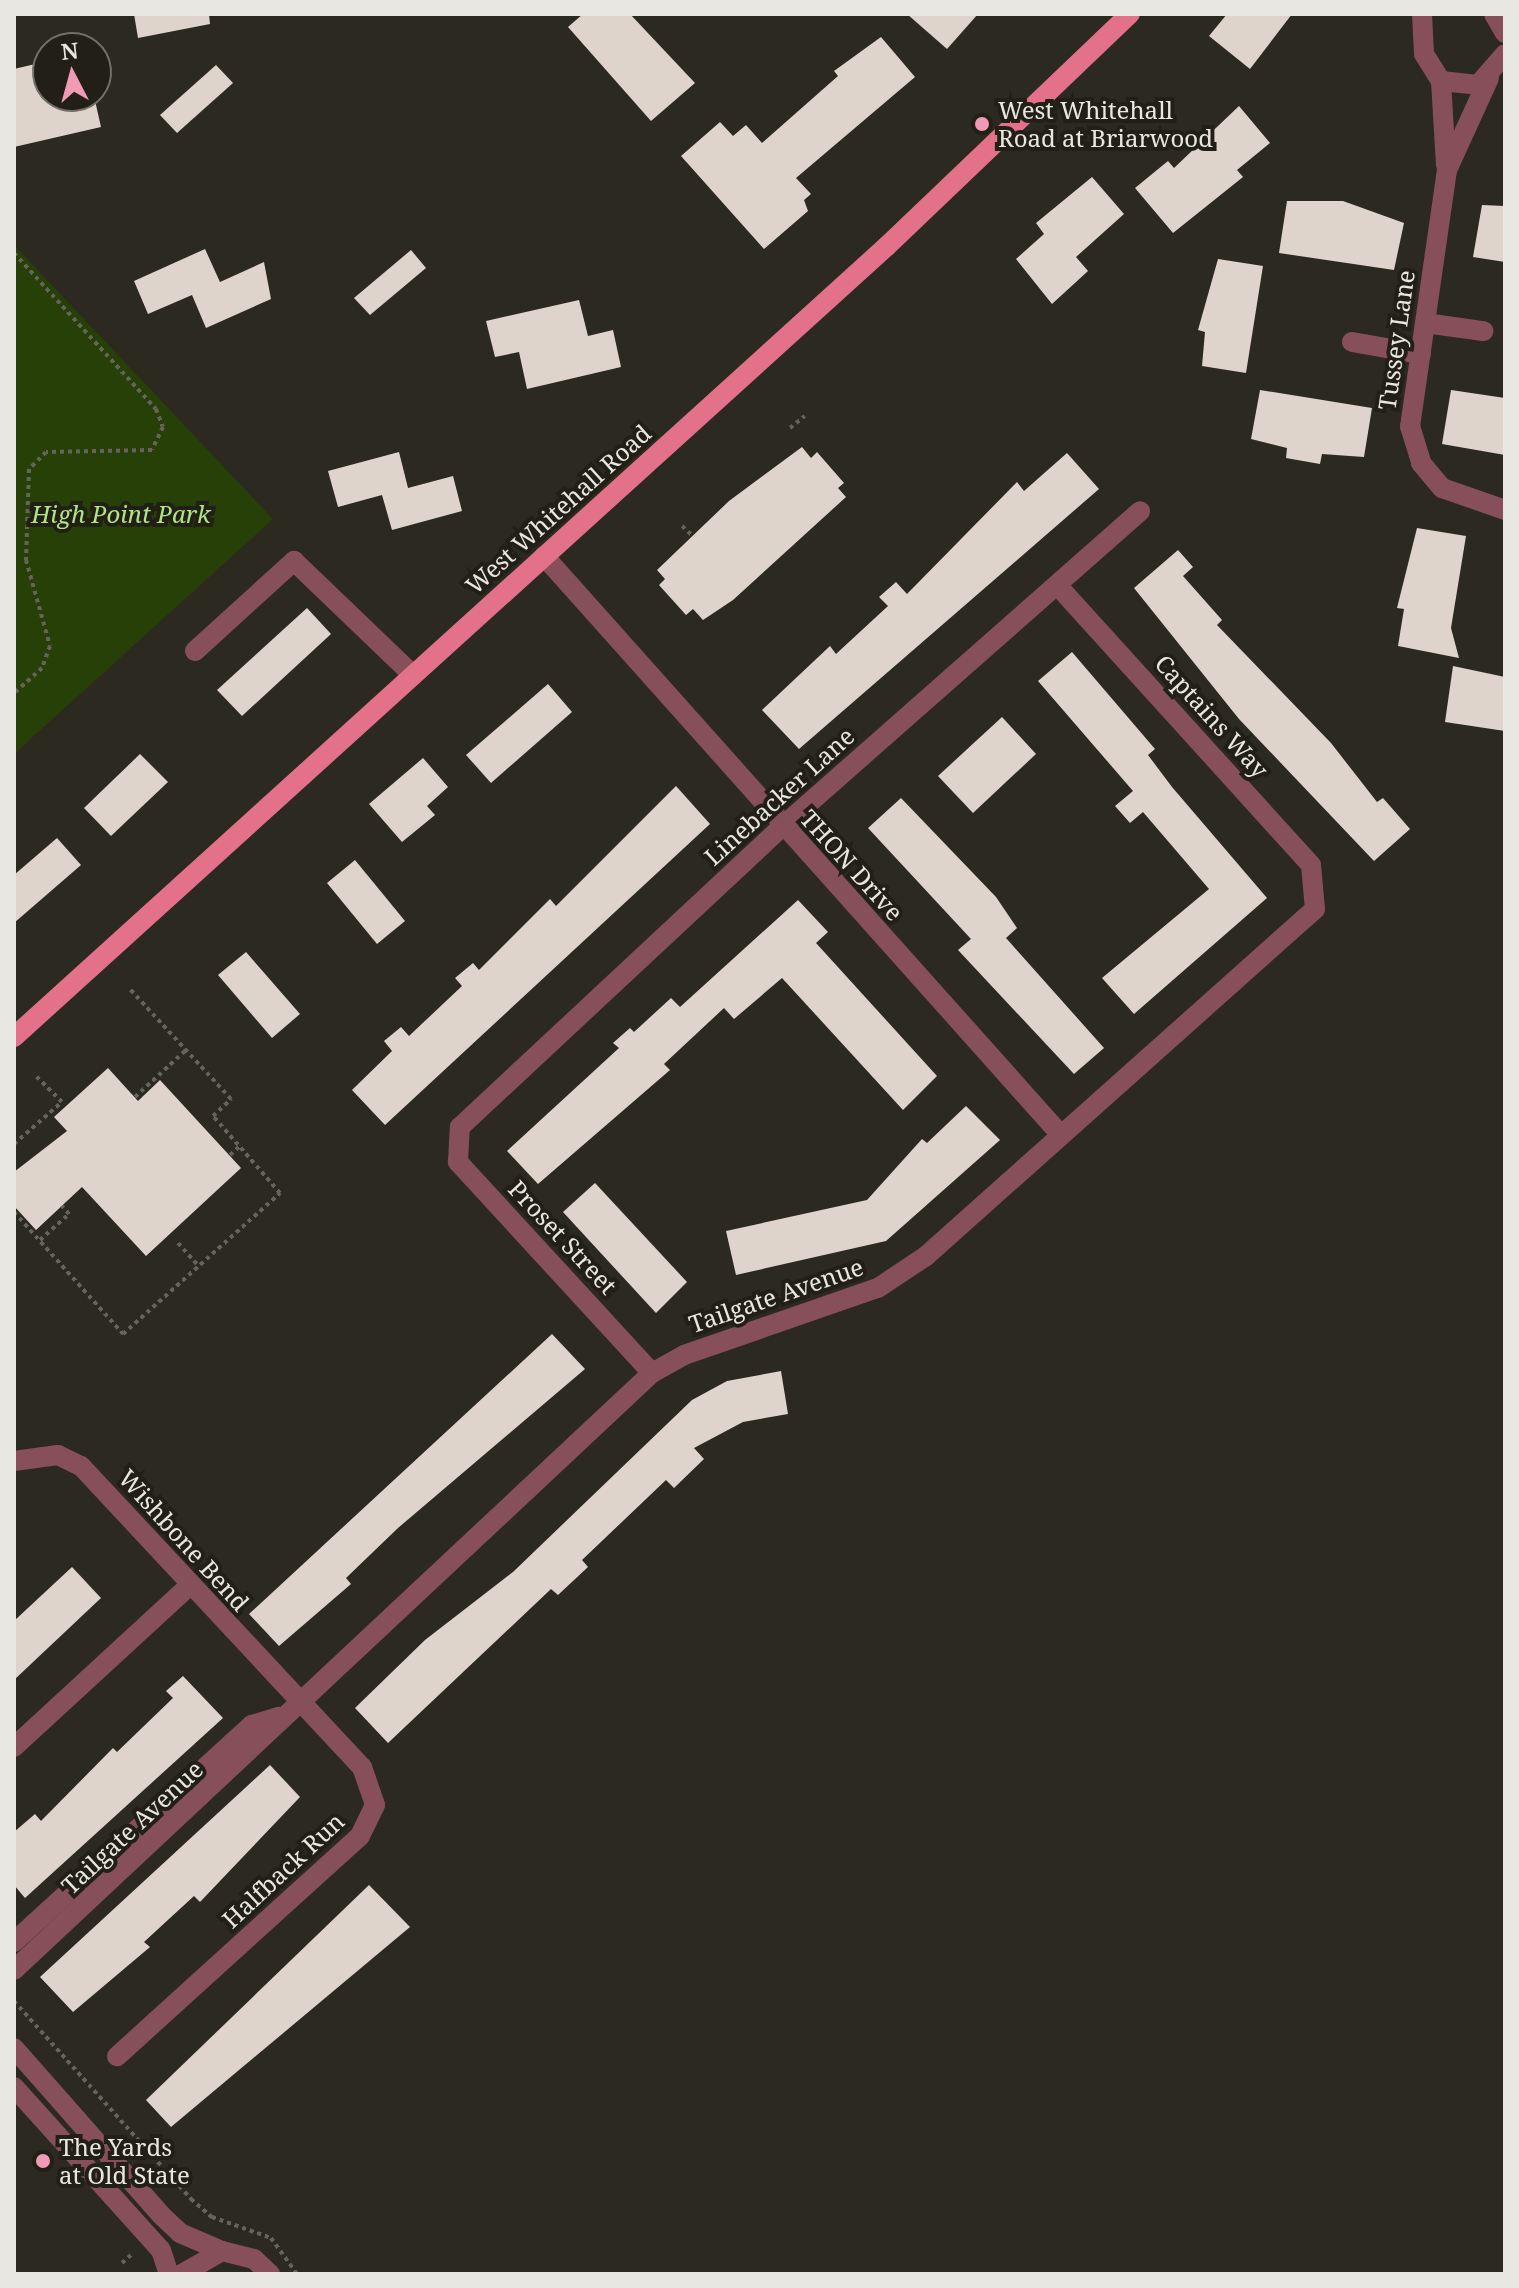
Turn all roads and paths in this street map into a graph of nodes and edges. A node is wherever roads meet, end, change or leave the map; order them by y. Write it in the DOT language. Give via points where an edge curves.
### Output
graph roads {
  1 [pos="1130,14"];
  2 [pos="1422,14"];
  3 [pos="1494,14"];
  4 [pos="1505,33"];
  5 [pos="1505,55"];
  6 [pos="1489,78"];
  7 [pos="1441,81"];
  8 [pos="1447,170"];
  9 [pos="14,253"];
  10 [pos="1425,323"];
  11 [pos="1483,331"];
  12 [pos="1352,342"];
  13 [pos="1421,354"];
  14 [pos="805,416"];
  15 [pos="790,428"];
  16 [pos="1505,510"];
  17 [pos="1140,511"];
  18 [pos="682,526"];
  19 [pos="694,537"];
  20 [pos="544,556"];
  21 [pos="1057,585"];
  22 [pos="43,588"];
  23 [pos="36,592"];
  24 [pos="195,651"];
  25 [pos="413,675"];
  26 [pos="14,693"];
  27 [pos="783,826"];
  28 [pos="1319,889"];
  29 [pos="129,988"];
  30 [pos="14,1037"];
  31 [pos="186,1050"];
  32 [pos="34,1074"];
  33 [pos="135,1097"];
  34 [pos="460,1127"];
  35 [pos="1061,1135"];
  36 [pos="14,1144"];
  37 [pos="240,1146"];
  38 [pos="14,1152"];
  39 [pos="230,1155"];
  40 [pos="14,1160"];
  41 [pos="62,1206"];
  42 [pos="14,1212"];
  43 [pos="40,1241"];
  44 [pos="178,1243"];
  45 [pos="199,1266"];
  46 [pos="652,1373"];
  47 [pos="14,1461"];
  48 [pos="190,1585"];
  49 [pos="295,1702"];
  50 [pos="279,1717"];
  51 [pos="14,1747"];
  52 [pos="14,1942"];
  53 [pos="14,1970"];
  54 [pos="14,2001"];
  55 [pos="14,2048"];
  56 [pos="117,2056"];
  57 [pos="14,2087"];
  58 [pos="138,2249"];
  59 [pos="222,2251"];
  60 [pos="122,2263"];
  61 [pos="169,2274"];
  62 [pos="182,2274"];
  63 [pos="270,2274"];
  64 [pos="297,2274"];
  1 -- 20 [label="main road, West Whitehall Road"];
  2 -- 7 [label="street" via="1424,54"];
  3 -- 4 [label="street"];
  5 -- 6 [label="street, Tussey Lane"];
  6 -- 7 [label="street" via="1466,87"];
  6 -- 8 [label="street, Tussey Lane"];
  7 -- 8 [label="street, Tussey Lane"];
  8 -- 10 [label="street, Tussey Lane"];
  9 -- 23 [label="path" via="156,409 163,427 152,450 38,457 25,502 26,560"];
  10 -- 11 [label="street"];
  10 -- 13 [label="street, Tussey Lane"];
  12 -- 13 [label="street"];
  13 -- 16 [label="street, Tussey Lane" via="1410,426 1421,463 1454,496"];
  14 -- 15 [label="path"];
  17 -- 21 [label="street, Linebacker Lane"];
  18 -- 19 [label="path"];
  20 -- 25 [label="main road, West Whitehall Road"];
  20 -- 27 [label="street, THON Drive"];
  21 -- 27 [label="street, Linebacker Lane"];
  21 -- 28 [label="street, Captains Way" via="1311,865"];
  22 -- 23 [label="path"];
  23 -- 26 [label="path" via="50,646 42,668"];
  24 -- 25 [label="street" via="294,561"];
  25 -- 30 [label="main road, West Whitehall Road"];
  27 -- 34 [label="street, Linebacker Lane"];
  27 -- 35 [label="street, THON Drive"];
  28 -- 35 [label="street, Tailgate Avenue" via="1315,909"];
  29 -- 31 [label="path"];
  31 -- 33 [label="path"];
  31 -- 37 [label="path" via="231,1099 213,1116"];
  32 -- 36 [label="path" via="62,1102"];
  34 -- 46 [label="street, Proset Street" via="458,1162"];
  35 -- 46 [label="street, Tailgate Avenue" via="926,1256 878,1288 684,1355"];
  37 -- 39 [label="path"];
  37 -- 45 [label="path" via="280,1193"];
  38 -- 40 [label="path"];
  41 -- 43 [label="path" via="69,1214"];
  42 -- 43 [label="path"];
  43 -- 45 [label="path" via="123,1334"];
  44 -- 45 [label="path"];
  46 -- 49 [label="street, Tailgate Avenue"];
  47 -- 48 [label="street, Wishbone Bend" via="69,1457"];
  48 -- 49 [label="street, Wishbone Bend"];
  48 -- 51 [label="street"];
  49 -- 50 [label="street, Tailgate Avenue"];
  49 -- 56 [label="street, Halfback Run" via="362,1767 375,1805 371,1822"];
  50 -- 52 [label="street, Tailgate Avenue" via="252,1725"];
  50 -- 53 [label="street, Tailgate Avenue" via="265,1740"];
  54 -- 64 [label="path" via="191,2199 212,2217 271,2238"];
  55 -- 59 [label="street" via="161,2215 180,2233"];
  57 -- 61 [label="street" via="161,2250"];
  58 -- 60 [label="path"];
  59 -- 62 [label="street"];
  59 -- 63 [label="street" via="254,2259"];
}
